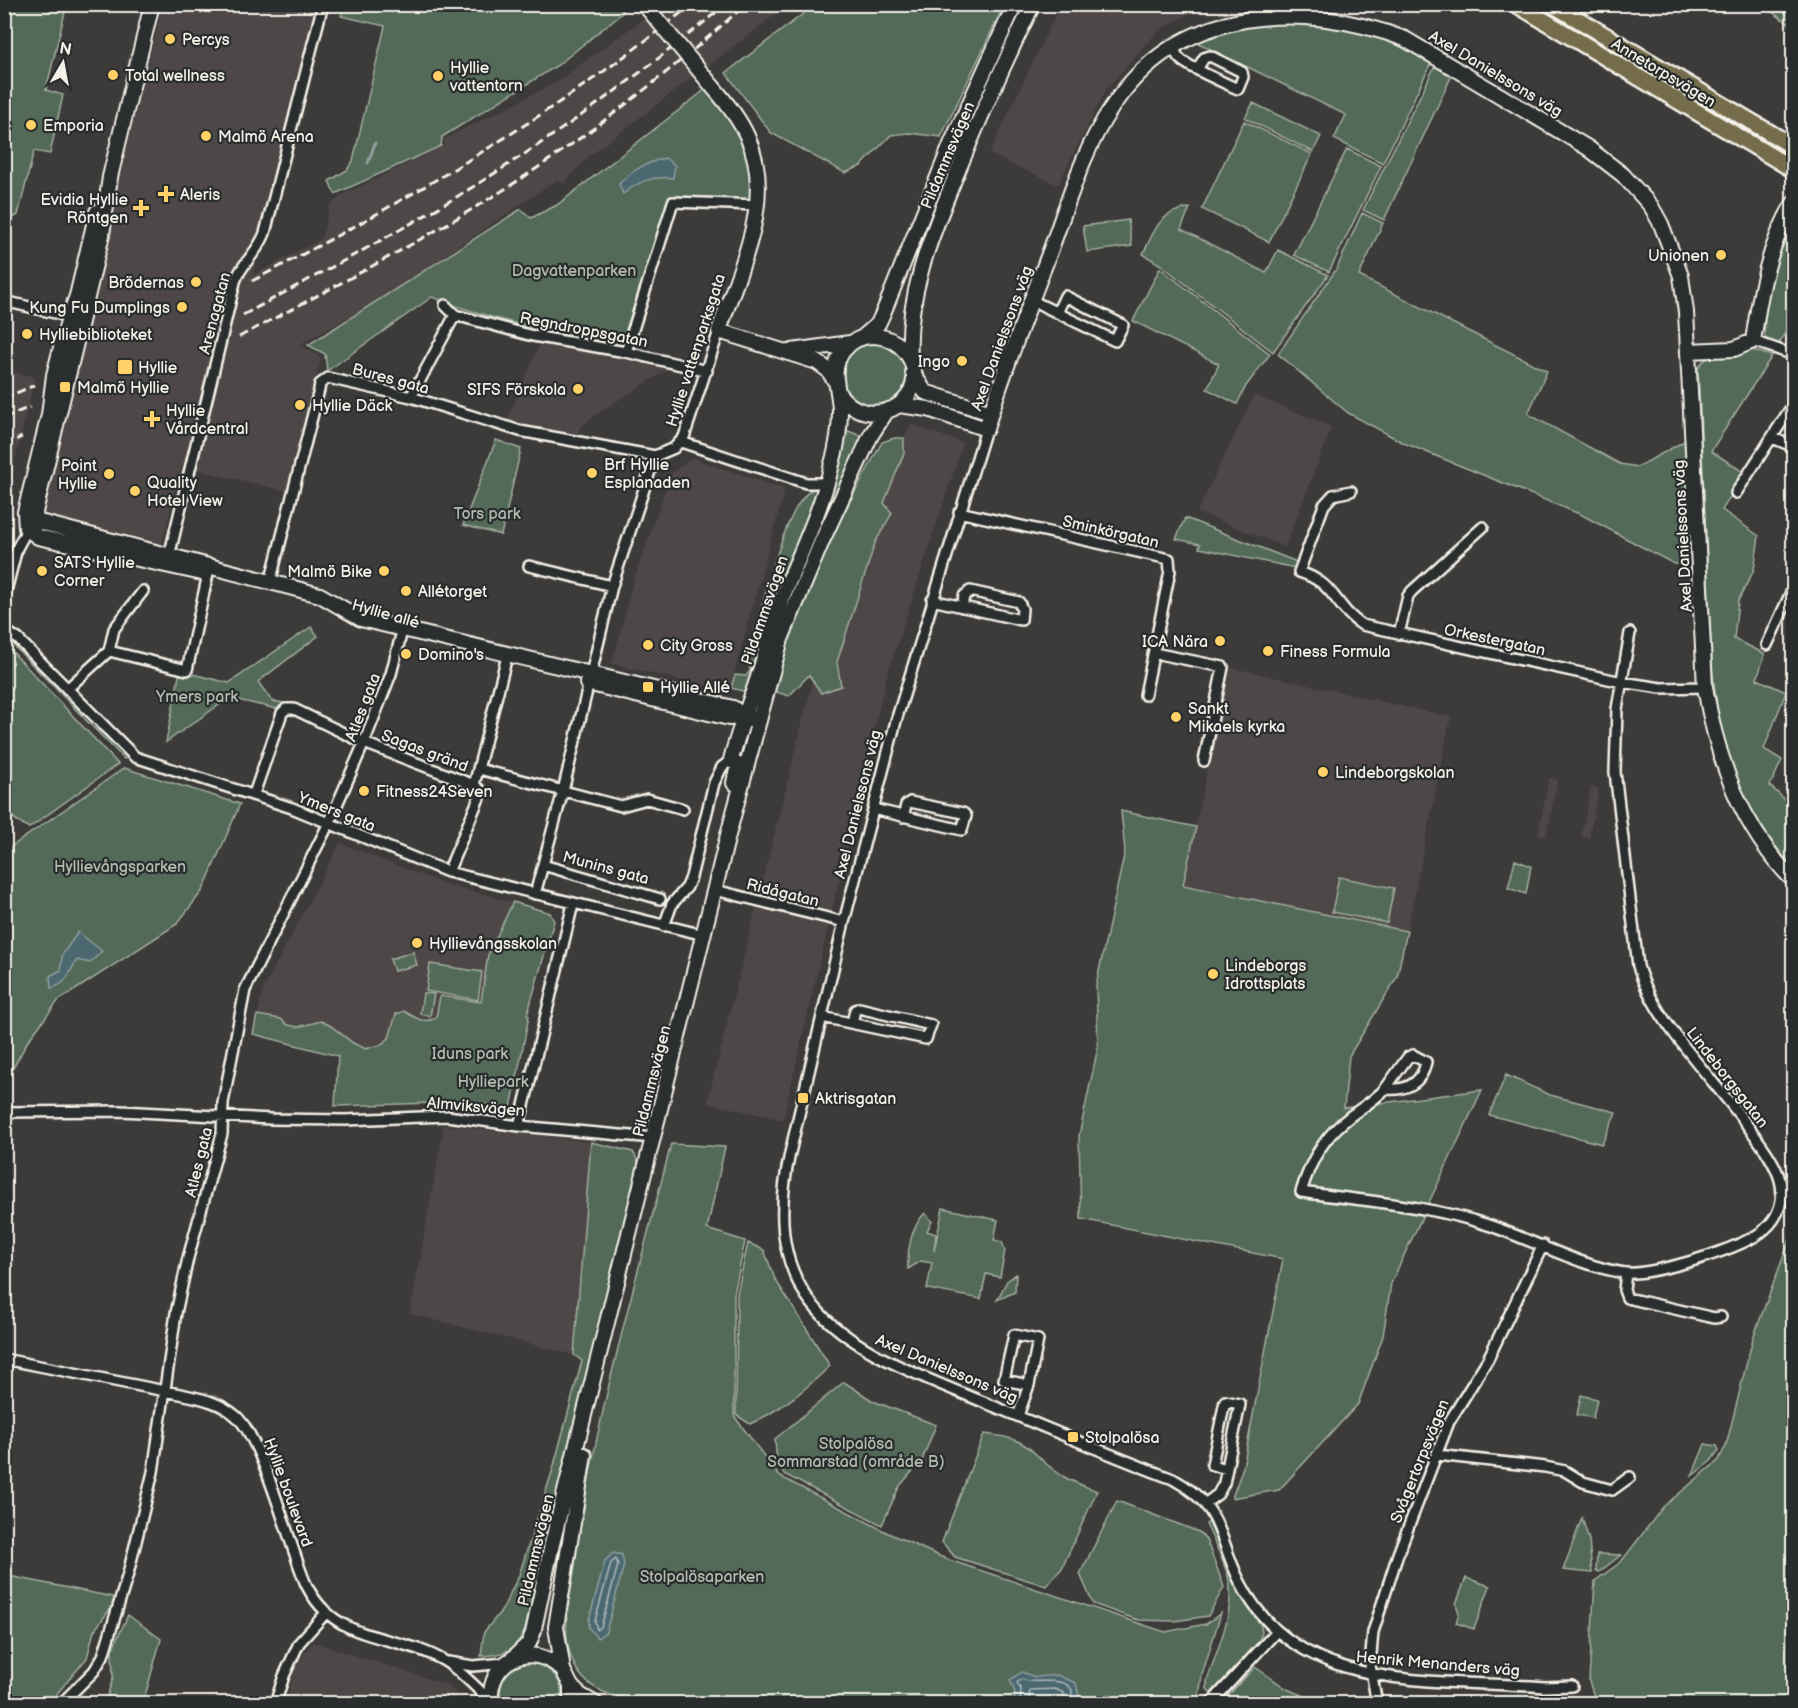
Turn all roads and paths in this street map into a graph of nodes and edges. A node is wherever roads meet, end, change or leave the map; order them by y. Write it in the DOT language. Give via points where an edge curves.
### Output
graph roads {
  1 [pos="152,4"];
  2 [pos="323,4"];
  3 [pos="644,4"];
  4 [pos="1015,4"];
  5 [pos="1033,4"];
  6 [pos="1506,4"];
  7 [pos="1516,4"];
  8 [pos="1558,7"];
  9 [pos="1173,45"];
  10 [pos="1599,54"];
  11 [pos="1198,69"];
  12 [pos="1794,147"];
  13 [pos="1794,170"];
  14 [pos="1794,203"];
  15 [pos="758,206"];
  16 [pos="1031,300"];
  17 [pos="4,301"];
  18 [pos="445,305"];
  19 [pos="1057,313"];
  20 [pos="455,315"];
  21 [pos="74,318"];
  22 [pos="719,331"];
  23 [pos="857,340"];
  24 [pos="1753,341"];
  25 [pos="785,351"];
  26 [pos="1689,351"];
  27 [pos="626,352"];
  28 [pos="1794,355"];
  29 [pos="912,366"];
  30 [pos="706,371"];
  31 [pos="837,387"];
  32 [pos="411,397"];
  33 [pos="1794,403"];
  34 [pos="899,405"];
  35 [pos="886,412"];
  36 [pos="991,413"];
  37 [pos="986,429"];
  38 [pos="1773,438"];
  39 [pos="681,442"];
  40 [pos="1794,447"];
  41 [pos="655,456"];
  42 [pos="826,483"];
  43 [pos="1351,491"];
  44 [pos="1736,493"];
  45 [pos="959,512"];
  46 [pos="31,525"];
  47 [pos="1483,527"];
  48 [pos="168,561"];
  49 [pos="529,566"];
  50 [pos="208,574"];
  51 [pos="270,583"];
  52 [pos="612,586"];
  53 [pos="1794,586"];
  54 [pos="143,591"];
  55 [pos="4,599"];
  56 [pos="932,600"];
  57 [pos="962,607"];
  58 [pos="4,630"];
  59 [pos="1630,633"];
  60 [pos="1399,634"];
  61 [pos="401,635"];
  62 [pos="1767,645"];
  63 [pos="1155,650"];
  64 [pos="109,651"];
  65 [pos="506,660"];
  66 [pos="589,679"];
  67 [pos="1622,682"];
  68 [pos="1705,687"];
  69 [pos="67,689"];
  70 [pos="1145,695"];
  71 [pos="743,716"];
  72 [pos="759,722"];
  73 [pos="364,742"];
  74 [pos="730,760"];
  75 [pos="1204,761"];
  76 [pos="479,769"];
  77 [pos="474,785"];
  78 [pos="563,791"];
  79 [pos="254,794"];
  80 [pos="683,808"];
  81 [pos="873,809"];
  82 [pos="903,817"];
  83 [pos="329,823"];
  84 [pos="728,835"];
  85 [pos="543,865"];
  86 [pos="448,873"];
  87 [pos="1792,880"];
  88 [pos="715,890"];
  89 [pos="535,894"];
  90 [pos="660,899"];
  91 [pos="573,904"];
  92 [pos="844,922"];
  93 [pos="664,926"];
  94 [pos="704,935"];
  95 [pos="822,1017"];
  96 [pos="852,1023"];
  97 [pos="1385,1089"];
  98 [pos="6,1112"];
  99 [pos="223,1117"];
  100 [pos="519,1126"];
  101 [pos="654,1138"];
  102 [pos="1543,1245"];
  103 [pos="1626,1273"];
  104 [pos="1721,1317"];
  105 [pos="606,1335"];
  106 [pos="4,1359"];
  107 [pos="1029,1385"];
  108 [pos="164,1390"];
  109 [pos="1018,1416"];
  110 [pos="1437,1455"];
  111 [pos="1227,1468"];
  112 [pos="1630,1478"];
  113 [pos="1206,1503"];
  114 [pos="325,1614"];
  115 [pos="1276,1632"];
  116 [pos="445,1662"];
  117 [pos="508,1662"];
  118 [pos="563,1670"];
  119 [pos="1371,1675"];
  120 [pos="571,1686"];
  121 [pos="1572,1686"];
  122 [pos="491,1703"];
  123 [pos="61,1704"];
  124 [pos="276,1704"];
  125 [pos="571,1704"];
  126 [pos="596,1704"];
  127 [pos="1210,1704"];
  128 [pos="1377,1704"];
  1 -- 21 [label="street" via="110,177 99,203"];
  2 -- 48 [label="street, Arenagatan" via="265,233 255,255 237,276"];
  3 -- 15 [label="street, Hyllie vattenparksgata, bridge" via="735,115 748,137 757,169"];
  4 -- 23 [label="street, Pildammsvägen" via="943,163 878,324"];
  5 -- 29 [label="street, Pildammsvägen" via="933,231 912,314"];
  6 -- 10 [label="main road"];
  7 -- 10 [label="main road, Annetorpsvägen"];
  8 -- 12 [label="main road, Annetorpsvägen"];
  9 -- 11 [label="street" via="1179,58"];
  9 -- 16 [label="street, Axel Danielssons väg" via="1135,77 1105,119 1072,191"];
  9 -- 26 [label="street, Axel Danielssons väg" via="1211,25 1264,11 1309,9 1346,14 1395,33 1532,114 1607,161 1651,206 1681,276"];
  10 -- 13 [label="main road, Annetorpsvägen"];
  11 -- 11 [label="street" via="1238,89 1243,77 1242,72 1210,56 1204,58"];
  14 -- 24 [label="street" via="1770,257"];
  15 -- 22 [label="street, Hyllie vattenparksgata"];
  15 -- 27 [label="street" via="673,202"];
  16 -- 19 [label="street"];
  16 -- 36 [label="street, Axel Danielssons väg"];
  17 -- 21 [label="street"];
  18 -- 20 [label="street, Regndroppsgatan"];
  19 -- 19 [label="street" via="1115,341 1123,325 1065,296"];
  20 -- 27 [label="street, Regndroppsgatan" via="533,336"];
  20 -- 32 [label="street"];
  21 -- 46 [label="street" via="50,390 48,415 25,512"];
  22 -- 25 [label="street"];
  22 -- 30 [label="street, Hyllie vattenparksgata"];
  23 -- 25 [label="street"];
  23 -- 29 [label="street" via="885,337 904,350"];
  23 -- 31 [label="street, Pildammsvägen" via="838,359"];
  24 -- 26 [label="street" via="1734,349"];
  24 -- 28 [label="street"];
  25 -- 31 [label="street" via="817,362 828,370"];
  26 -- 68 [label="street, Axel Danielssons väg"];
  27 -- 30 [label="street, Regndroppsgatan"];
  29 -- 34 [label="street, Pildammsvägen" via="907,396"];
  29 -- 36 [label="street" via="925,392"];
  30 -- 39 [label="street, Hyllie vattenparksgata"];
  31 -- 35 [label="street" via="859,411"];
  31 -- 42 [label="street, Pildammsvägen" via="838,440"];
  32 -- 41 [label="street, Bures gata" via="520,432"];
  32 -- 51 [label="street, Bures gata" via="333,378 324,380"];
  33 -- 38 [label="street"];
  34 -- 35 [label="street, Pildammsvägen"];
  34 -- 37 [label="street" via="928,409"];
  35 -- 72 [label="street, Pildammsvägen" via="871,435 800,591 781,639"];
  36 -- 37 [label="street, Axel Danielssons väg"];
  37 -- 45 [label="street, Axel Danielssons väg"];
  38 -- 40 [label="street"];
  38 -- 44 [label="street"];
  39 -- 41 [label="street, Hyllie vattenparksgata"];
  39 -- 42 [label="street" via="806,483"];
  41 -- 52 [label="street"];
  42 -- 71 [label="street, Pildammsvägen"];
  43 -- 60 [label="street, Orkestergatan" via="1333,495 1324,505 1299,573 1323,582 1349,616 1362,625"];
  45 -- 56 [label="street, Axel Danielssons väg"];
  45 -- 63 [label="street, Sminkörgatan" via="1169,559"];
  46 -- 48 [label="street, Hyllie allé"];
  46 -- 55 [label="street" via="17,548"];
  47 -- 60 [label="street" via="1408,596"];
  48 -- 50 [label="street, Hyllie allé"];
  48 -- 51 [label="street, Hyllie allé"];
  49 -- 52 [label="street"];
  50 -- 61 [label="street, Hyllie allé" via="308,597 343,619"];
  50 -- 64 [label="street" via="187,670"];
  51 -- 66 [label="street, Hyllie allé" via="320,595 361,619"];
  52 -- 66 [label="street"];
  53 -- 62 [label="street"];
  54 -- 64 [label="street" via="114,629"];
  56 -- 57 [label="street"];
  56 -- 81 [label="street, Axel Danielssons väg"];
  57 -- 57 [label="street" via="1020,620 1022,609 1019,602 970,591 964,596"];
  58 -- 69 [label="street, Ymers gata" via="18,639"];
  59 -- 67 [label="street, Lindeborgsgatan"];
  60 -- 67 [label="street, Orkestergatan"];
  61 -- 65 [label="street, Hyllie allé"];
  61 -- 73 [label="street, Atles gata" via="391,674"];
  63 -- 70 [label="street"];
  63 -- 75 [label="street" via="1223,667"];
  64 -- 69 [label="street"];
  65 -- 66 [label="street, Hyllie allé"];
  65 -- 76 [label="street, Sagas gränd"];
  66 -- 71 [label="street, Hyllie allé" via="733,708"];
  66 -- 78 [label="street"];
  67 -- 68 [label="street, Orkestergatan" via="1660,688"];
  67 -- 103 [label="street, Lindeborgsgatan" via="1614,736 1615,772 1642,980 1656,1008 1756,1138 1776,1172 1782,1197 1775,1217 1756,1236 1657,1271"];
  68 -- 87 [label="street, Axel Danielssons väg" via="1717,749 1735,797"];
  69 -- 79 [label="street, Ymers gata" via="135,757"];
  71 -- 72 [label="street, Hyllie allé"];
  71 -- 74 [label="street, Pildammsvägen"];
  72 -- 84 [label="street, Pildammsvägen"];
  73 -- 77 [label="street, Sagas gränd"];
  73 -- 79 [label="street, Sagas gränd" via="294,709 286,709"];
  73 -- 83 [label="street, Atles gata"];
  74 -- 84 [label="street, Pildammsvägen" via="738,765"];
  74 -- 93 [label="street" via="714,783 687,888 672,904"];
  76 -- 77 [label="street, Sagas gränd"];
  76 -- 78 [label="street, Sagas gränd"];
  77 -- 86 [label="street, Sagas gränd" via="480,790 479,798"];
  78 -- 80 [label="street, Sagas gränd" via="621,806 647,799"];
  78 -- 85 [label="street"];
  79 -- 83 [label="street, Ymers gata"];
  81 -- 82 [label="street"];
  81 -- 92 [label="street, Axel Danielssons väg"];
  82 -- 82 [label="street" via="962,830 966,816 910,802"];
  83 -- 86 [label="street, Ymers gata"];
  83 -- 99 [label="street, Atles gata" via="245,990"];
  84 -- 88 [label="street, Pildammsvägen"];
  85 -- 89 [label="street"];
  85 -- 90 [label="street, Munins gata"];
  86 -- 89 [label="street, Ymers gata"];
  88 -- 92 [label="street, Ridågatan"];
  88 -- 94 [label="street, Pildammsvägen"];
  89 -- 91 [label="street, Ymers gata"];
  91 -- 93 [label="street, Ymers gata"];
  91 -- 100 [label="street"];
  92 -- 95 [label="street, Axel Danielssons väg"];
  93 -- 94 [label="street, Ymers gata"];
  94 -- 101 [label="street, Pildammsvägen"];
  95 -- 96 [label="street"];
  95 -- 109 [label="street, Axel Danielssons väg" via="782,1189 784,1237 798,1280 831,1326 861,1348"];
  96 -- 96 [label="street" via="926,1039 931,1025 859,1008"];
  97 -- 97 [label="street, Lindeborgsgatan" via="1411,1087 1426,1062 1413,1055 1408,1057"];
  97 -- 102 [label="street, Lindeborgsgatan" via="1325,1139 1309,1165 1301,1192 1438,1211"];
  98 -- 99 [label="street, Almviksvägen" via="120,1111"];
  99 -- 100 [label="street, Almviksvägen" via="345,1120 447,1116"];
  99 -- 108 [label="street, Atles gata" via="176,1313"];
  100 -- 101 [label="street, Almviksvägen"];
  101 -- 105 [label="street, Pildammsvägen"];
  102 -- 103 [label="street, Lindeborgsgatan"];
  102 -- 110 [label="street, Svågertorpsvägen" via="1488,1359 1460,1400"];
  103 -- 104 [label="street" via="1627,1298"];
  105 -- 117 [label="street, Pildammsvägen" via="533,1633 530,1642"];
  105 -- 118 [label="street, Pildammsvägen" via="557,1611 556,1639"];
  106 -- 108 [label="street, Hyllie boulevard"];
  107 -- 107 [label="street" via="1038,1340 1014,1335 1004,1380"];
  107 -- 109 [label="street"];
  108 -- 114 [label="street, Hyllie boulevard" via="218,1404 242,1422 305,1582"];
  108 -- 123 [label="street, Atles gata" via="153,1472 109,1641 94,1671"];
  109 -- 113 [label="street, Axel Danielssons väg" via="1173,1479"];
  110 -- 112 [label="street" via="1545,1467 1612,1490"];
  110 -- 119 [label="street, Svågertorpsvägen" via="1377,1616 1370,1650"];
  111 -- 111 [label="street" via="1240,1404 1225,1401 1212,1465"];
  111 -- 113 [label="street" via="1222,1488"];
  113 -- 115 [label="street, Axel Danielssons väg" via="1245,1594"];
  114 -- 116 [label="street, Hyllie boulevard" via="352,1629"];
  114 -- 124 [label="street" via="299,1643"];
  115 -- 119 [label="street, Henrik Menanders väg" via="1329,1664"];
  115 -- 127 [label="street"];
  116 -- 117 [label="street, Hyllie boulevard" via="473,1666"];
  116 -- 122 [label="street, Hyllie boulevard"];
  117 -- 118 [label="street" via="521,1656 544,1657"];
  117 -- 122 [label="street, Pildammsvägen" via="494,1678"];
  118 -- 120 [label="street, Pildammsvägen"];
  119 -- 121 [label="street, Henrik Menanders väg" via="1544,1688"];
  119 -- 128 [label="street, Svågertorpsvägen"];
  120 -- 125 [label="street, Pildammsvägen"];
  120 -- 126 [label="street"];
}
